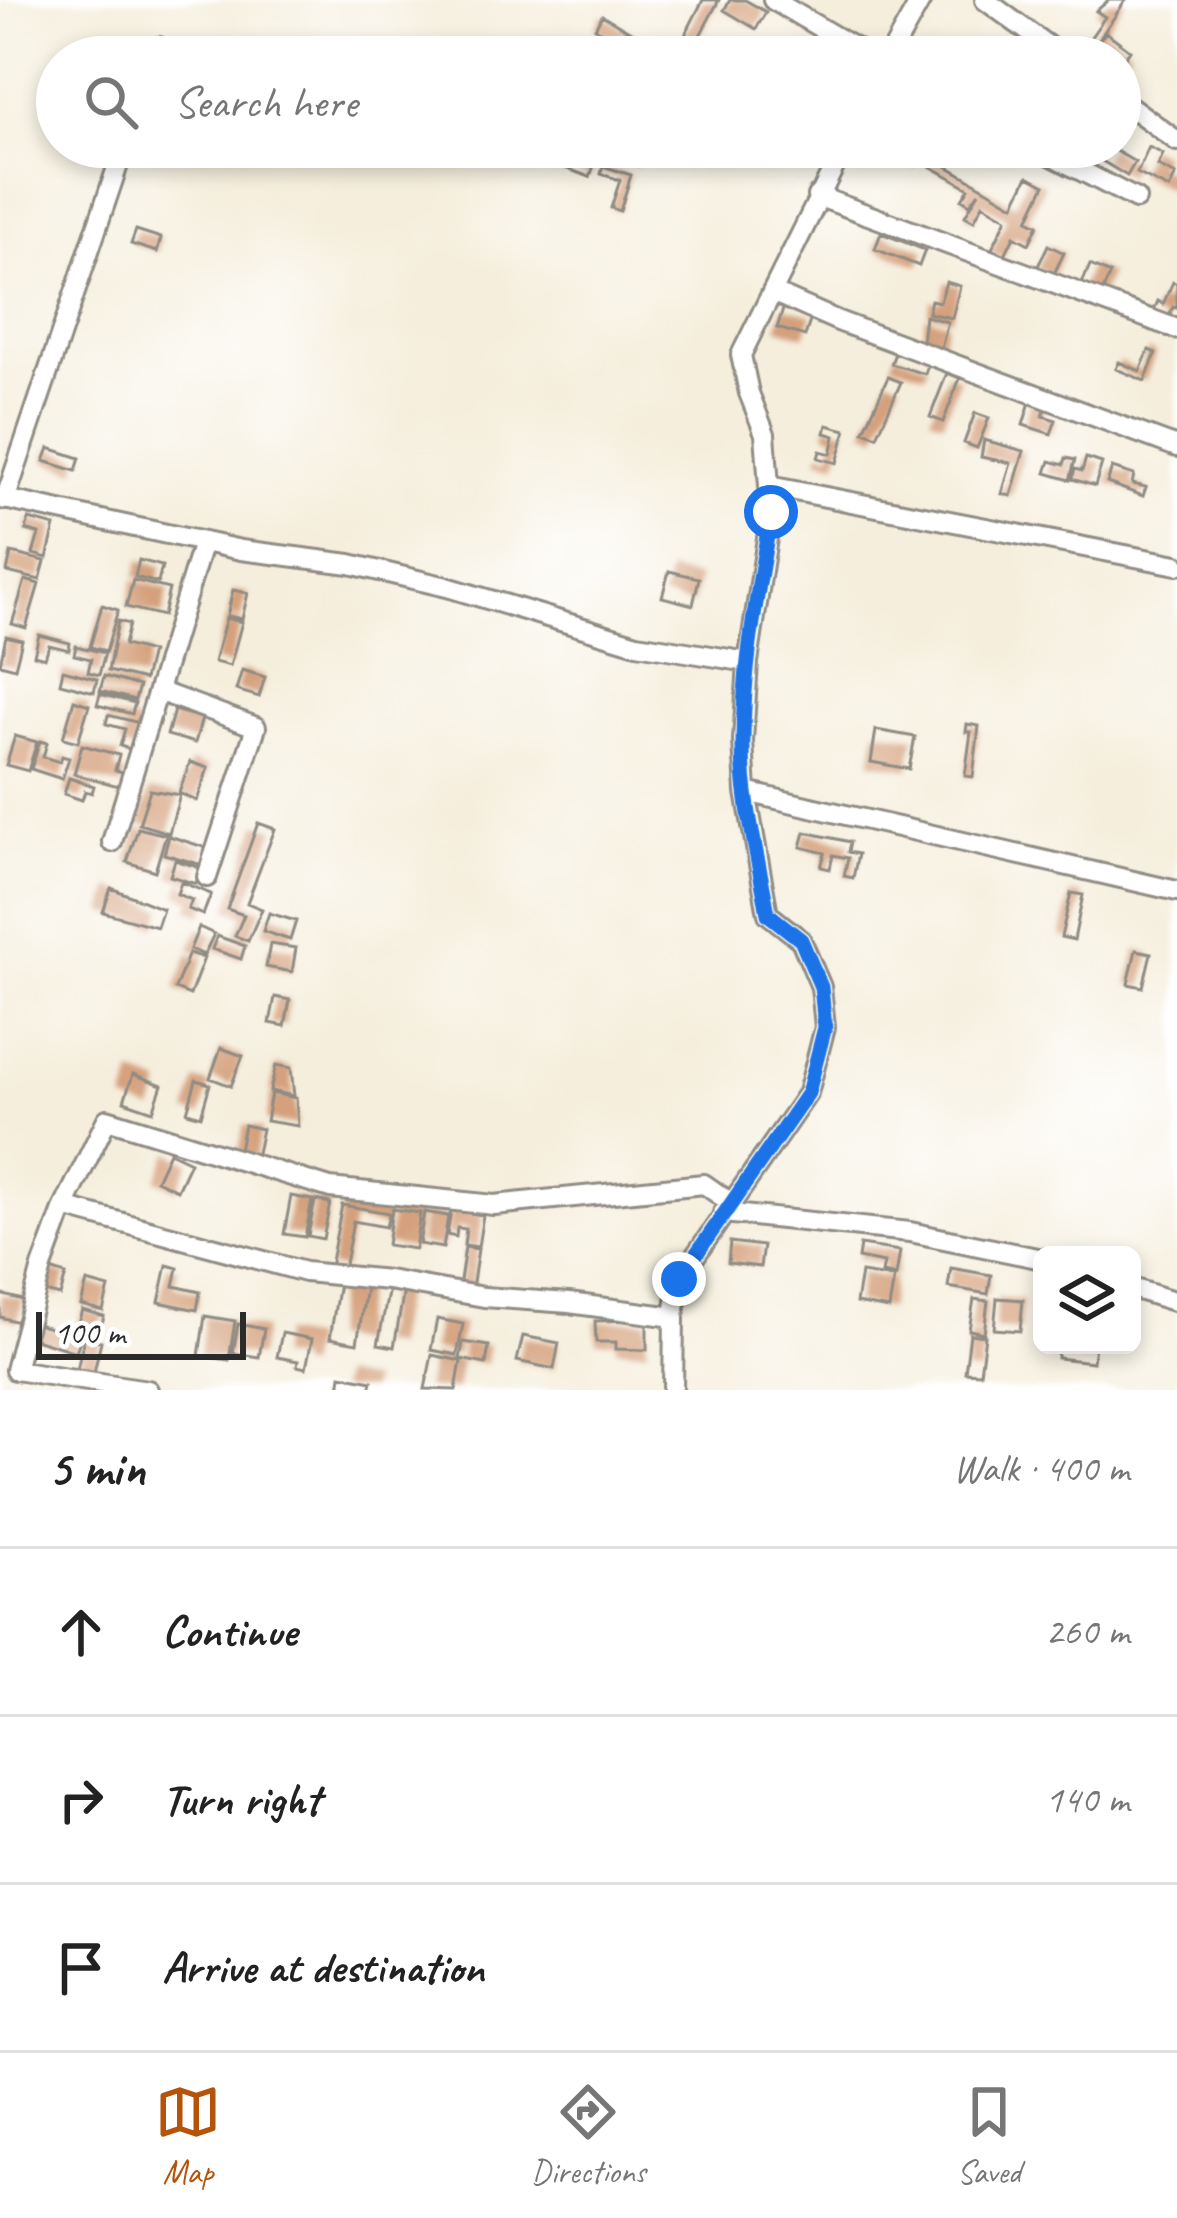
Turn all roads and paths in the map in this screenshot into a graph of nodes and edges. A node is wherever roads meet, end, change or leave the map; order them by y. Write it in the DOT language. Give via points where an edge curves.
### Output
graph roads {
  1 [pos="773,0"];
  2 [pos="921,0"];
  3 [pos="985,0"];
  4 [pos="834,36"];
  5 [pos="901,36"];
  6 [pos="1034,36"];
  7 [pos="1141,114"];
  8 [pos="1177,141"];
  9 [pos="117,168"];
  10 [pos="832,168"];
  11 [pos="1076,168"];
  12 [pos="817,196"];
  13 [pos="1136,199"];
  14 [pos="772,292"];
  15 [pos="1177,329"];
  16 [pos="1177,447"];
  17 [pos="769,486"];
  18 [pos="2,499"];
  19 [pos="203,542"];
  20 [pos="1177,566"];
  21 [pos="748,662"];
  22 [pos="158,691"];
  23 [pos="746,792"];
  24 [pos="112,842"];
  25 [pos="207,877"];
  26 [pos="1177,891"];
  27 [pos="64,1207"];
  28 [pos="727,1208"];
  29 [pos="1033,1257"];
  30 [pos="1141,1291"];
  31 [pos="1177,1302"];
  32 [pos="674,1318"];
  33 [pos="148,1390"];
  34 [pos="673,1390"];
  1 -- 4 [label="street"];
  2 -- 5 [label="street"];
  3 -- 6 [label="street"];
  7 -- 8 [label="street"];
  9 -- 18 [label="street"];
  10 -- 12 [label="street"];
  11 -- 13 [label="street"];
  12 -- 14 [label="street"];
  12 -- 15 [label="street"];
  14 -- 16 [label="street"];
  14 -- 17 [label="street" via="742,355"];
  17 -- 20 [label="street"];
  17 -- 21 [label="street"];
  18 -- 19 [label="street"];
  19 -- 21 [label="street" via="350,565 638,644"];
  19 -- 22 [label="street"];
  21 -- 23 [label="street"];
  22 -- 24 [label="street"];
  22 -- 25 [label="street" via="256,727"];
  23 -- 26 [label="street"];
  23 -- 28 [label="street" via="768,914 801,940 821,987 825,1027 808,1093"];
  27 -- 28 [label="street" via="106,1119 330,1188 494,1205 704,1184"];
  27 -- 32 [label="street" via="305,1272"];
  27 -- 33 [label="street" via="15,1370"];
  28 -- 29 [label="street"];
  28 -- 32 [label="street" via="679,1279"];
  30 -- 31 [label="street"];
  32 -- 34 [label="street"];
}
